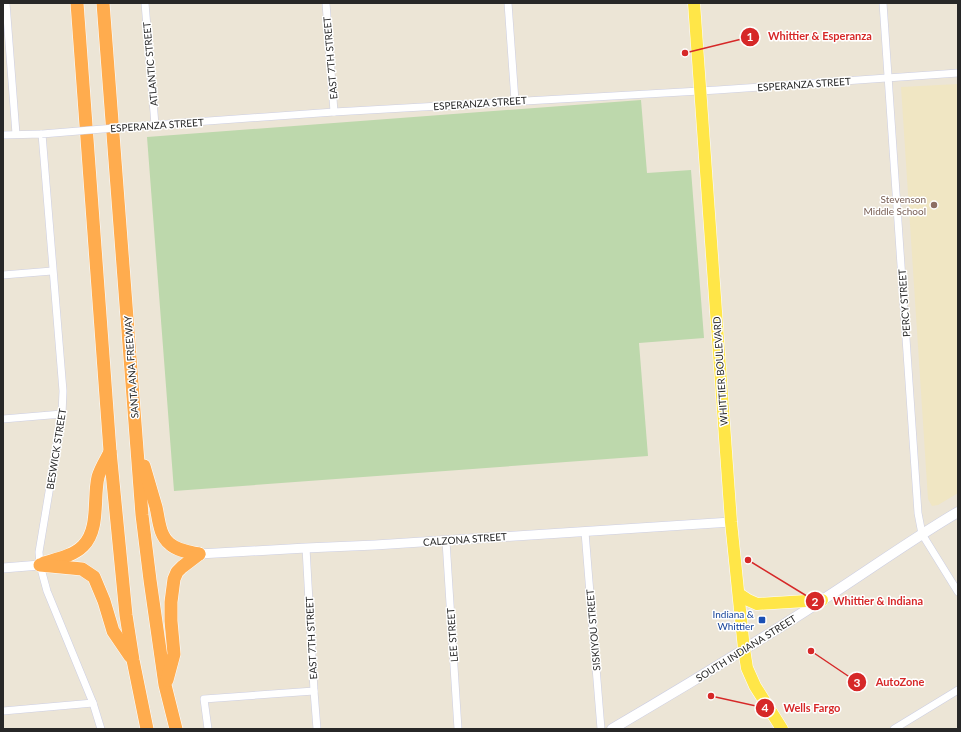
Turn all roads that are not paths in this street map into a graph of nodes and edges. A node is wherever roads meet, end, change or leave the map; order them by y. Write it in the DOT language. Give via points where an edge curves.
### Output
graph roads {
  1 [pos="6,3"];
  2 [pos="77,3"];
  3 [pos="103,3"];
  4 [pos="145,3"];
  5 [pos="326,3"];
  6 [pos="508,3"];
  7 [pos="694,3"];
  8 [pos="883,3"];
  9 [pos="958,73"];
  10 [pos="888,78"];
  11 [pos="700,91"];
  12 [pos="515,101"];
  13 [pos="334,112"];
  14 [pos="155,125"];
  15 [pos="16,134"];
  16 [pos="42,134"];
  17 [pos="3,135"];
  18 [pos="52,271"];
  19 [pos="3,275"];
  20 [pos="62,414"];
  21 [pos="3,418"];
  22 [pos="137,439"];
  23 [pos="110,451"];
  24 [pos="958,512"];
  25 [pos="731,522"];
  26 [pos="585,532"];
  27 [pos="922,534"];
  28 [pos="446,541"];
  29 [pos="306,548"];
  30 [pos="199,554"];
  31 [pos="40,565"];
  32 [pos="3,568"];
  33 [pos="958,592"];
  34 [pos="738,594"];
  35 [pos="822,600"];
  36 [pos="744,649"];
  37 [pos="133,660"];
  38 [pos="166,685"];
  39 [pos="958,690"];
  40 [pos="314,691"];
  41 [pos="93,703"];
  42 [pos="3,711"];
  43 [pos="101,729"];
  44 [pos="147,729"];
  45 [pos="176,729"];
  46 [pos="208,729"];
  47 [pos="317,729"];
  48 [pos="458,729"];
  49 [pos="601,729"];
  50 [pos="612,729"];
  51 [pos="782,729"];
  52 [pos="894,729"];
  1 -- 15 [label="street"];
  2 -- 23 [label="highway"];
  3 -- 22 [label="highway, SANTA ANA FREEWAY"];
  4 -- 14 [label="street, ATLANTIC STREET"];
  5 -- 13 [label="street, EAST 7TH STREET"];
  6 -- 12 [label="street"];
  7 -- 11 [label="main road, WHITTIER BOULEVARD"];
  8 -- 10 [label="street, PERCY STREET"];
  9 -- 10 [label="street, ESPERANZA STREET"];
  10 -- 11 [label="street, ESPERANZA STREET"];
  10 -- 27 [label="street, PERCY STREET"];
  11 -- 12 [label="street, ESPERANZA STREET"];
  11 -- 25 [label="main road, WHITTIER BOULEVARD"];
  12 -- 13 [label="street, ESPERANZA STREET"];
  13 -- 14 [label="street, ESPERANZA STREET"];
  14 -- 16 [label="street, ESPERANZA STREET, bridge"];
  15 -- 16 [label="street, ESPERANZA STREET"];
  15 -- 17 [label="street, ESPERANZA STREET"];
  16 -- 18 [label="street, BESWICK STREET"];
  18 -- 19 [label="street"];
  18 -- 20 [label="street, BESWICK STREET" via="63,391"];
  20 -- 21 [label="street"];
  20 -- 31 [label="street, BESWICK STREET" via="39,552"];
  22 -- 30 [label="highway" via="165,538 177,548"];
  22 -- 38 [label="highway, SANTA ANA FREEWAY" via="142,515"];
  23 -- 31 [label="highway" via="98,477 90,537 83,546 71,554"];
  23 -- 37 [label="highway" via="126,615"];
  24 -- 27 [label="main road, SOUTH INDIANA STREET"];
  25 -- 26 [label="street, CALZONA STREET"];
  25 -- 34 [label="main road, WHITTIER BOULEVARD"];
  26 -- 28 [label="street, CALZONA STREET"];
  26 -- 49 [label="street, SISKIYOU STREET"];
  27 -- 33 [label="street, PERCY STREET"];
  27 -- 35 [label="main road, SOUTH INDIANA STREET"];
  28 -- 29 [label="street, CALZONA STREET"];
  28 -- 48 [label="street, LEE STREET"];
  29 -- 30 [label="street, CALZONA STREET"];
  29 -- 40 [label="street, EAST 7TH STREET"];
  30 -- 38 [label="highway" via="177,572 174,580 171,602 174,654"];
  31 -- 32 [label="street"];
  31 -- 37 [label="highway" via="82,569 94,577 113,631"];
  31 -- 41 [label="street, BESWICK STREET" via="47,591"];
  34 -- 35 [label="main road" via="757,604"];
  34 -- 36 [label="main road, WHITTIER BOULEVARD"];
  35 -- 36 [label="main road, SOUTH INDIANA STREET"];
  36 -- 50 [label="main road, SOUTH INDIANA STREET"];
  36 -- 51 [label="main road, WHITTIER BOULEVARD" via="747,668 755,686"];
  37 -- 44 [label="highway"];
  38 -- 45 [label="highway, SANTA ANA FREEWAY"];
  39 -- 52 [label="street"];
  40 -- 46 [label="street" via="204,700"];
  40 -- 47 [label="street, EAST 7TH STREET"];
  41 -- 42 [label="street"];
  41 -- 43 [label="street, BESWICK STREET"];
}
